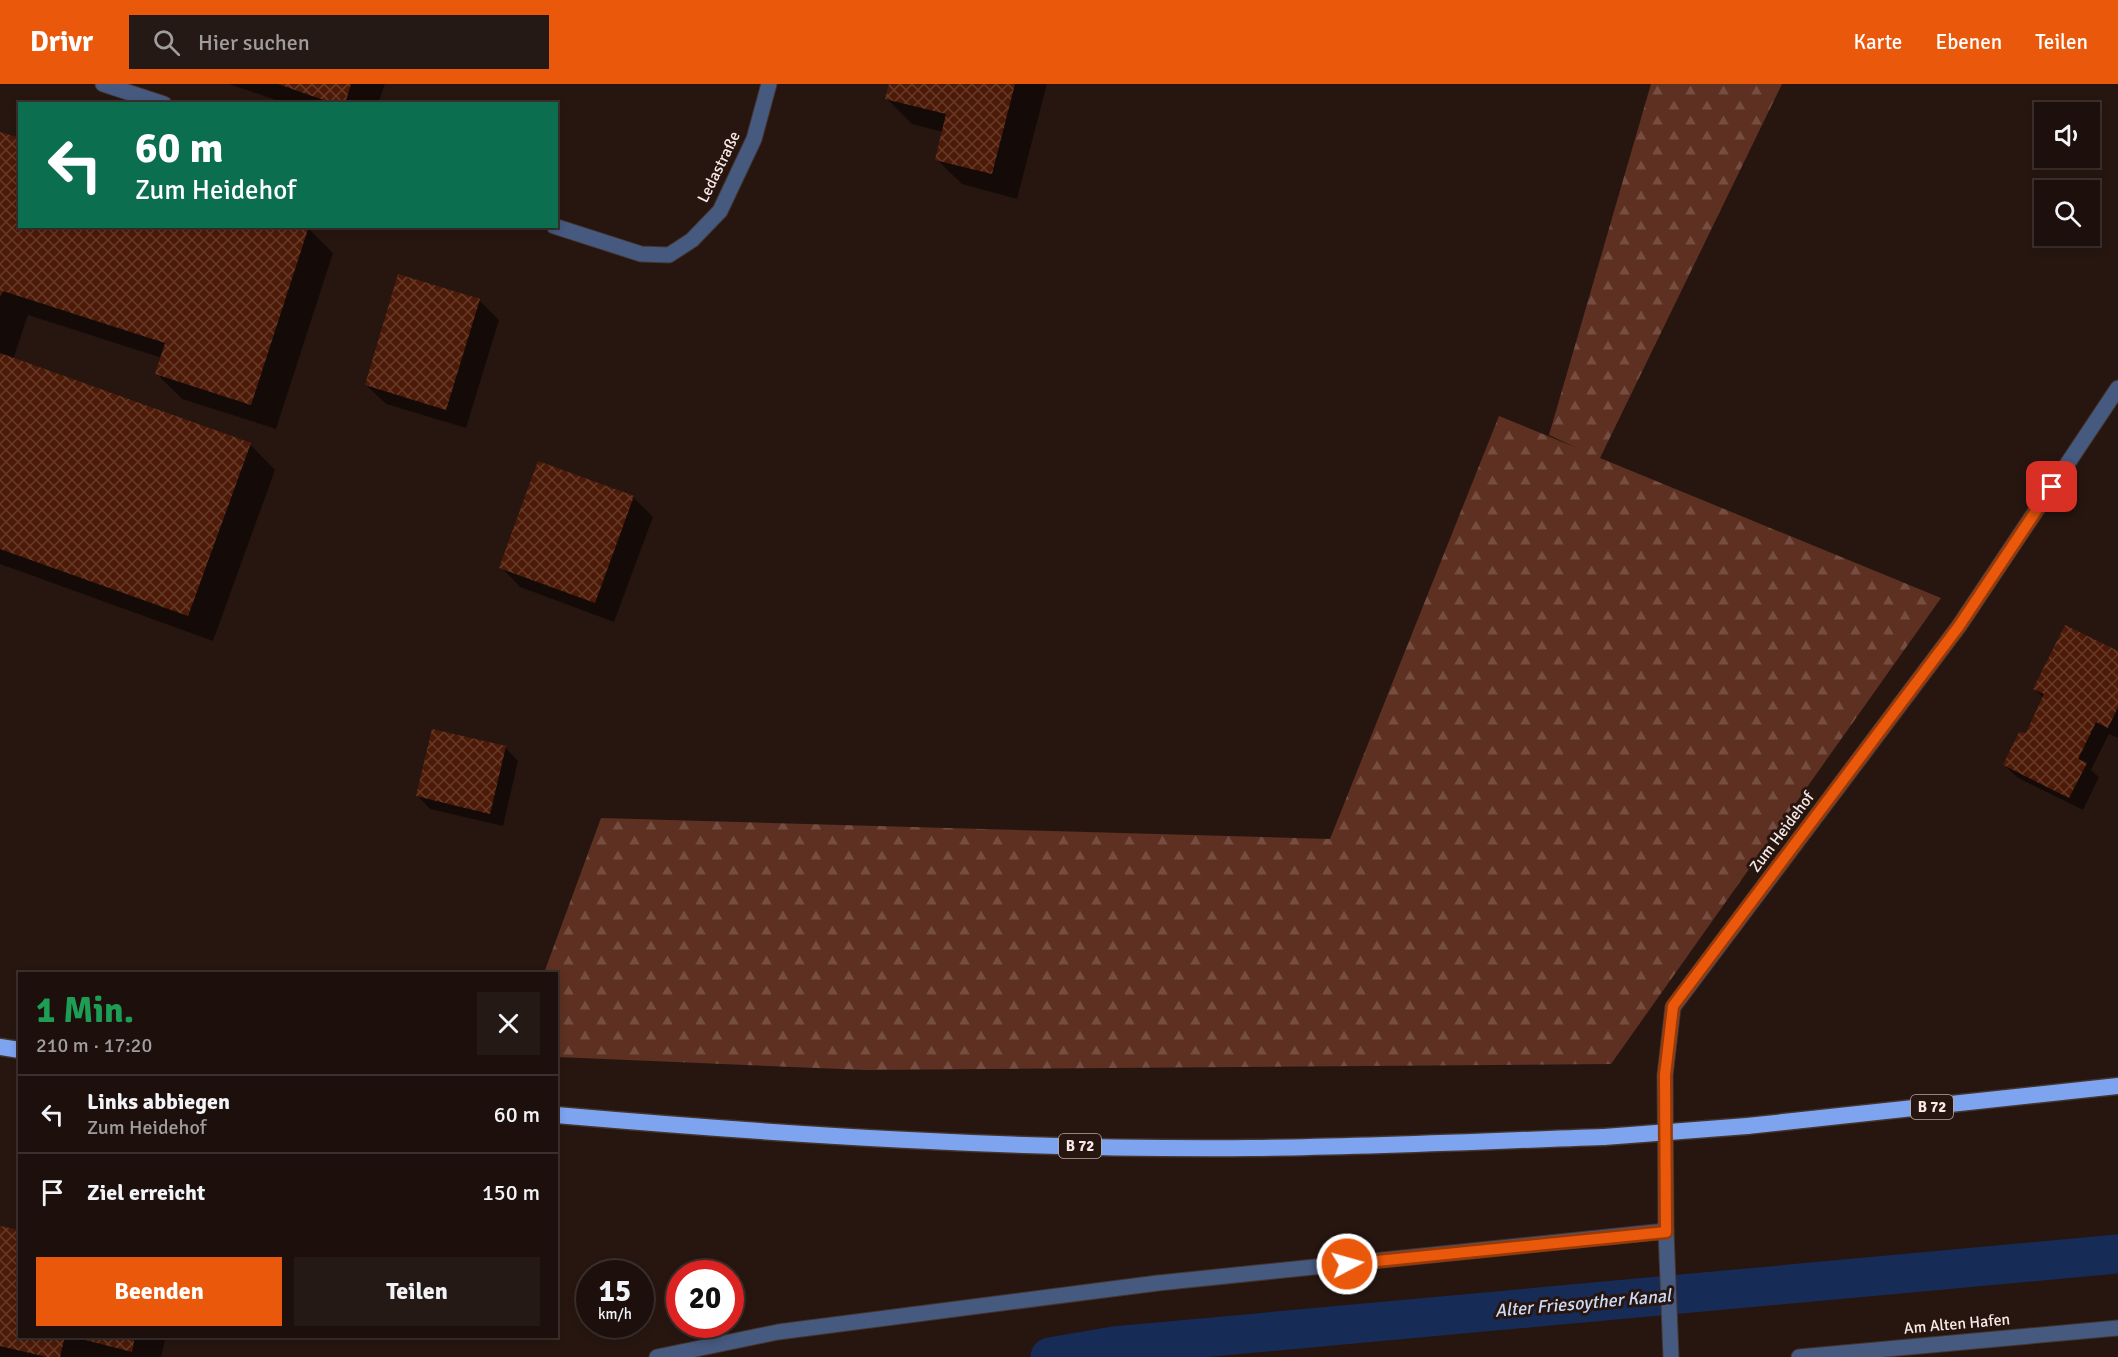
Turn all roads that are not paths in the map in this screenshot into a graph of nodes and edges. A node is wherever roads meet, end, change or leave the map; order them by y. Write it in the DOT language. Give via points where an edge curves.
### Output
graph roads {
  1 [pos="103,84"];
  2 [pos="768,84"];
  3 [pos="158,102"];
  4 [pos="558,227"];
  5 [pos="2118,388"];
  6 [pos="0,1047"];
  7 [pos="18,1050"];
  8 [pos="2118,1086"];
  9 [pos="558,1115"];
  10 [pos="1666,1232"];
  11 [pos="2118,1328"];
  12 [pos="657,1357"];
  13 [pos="1671,1357"];
  14 [pos="1799,1357"];
  1 -- 3 [label="street"];
  2 -- 4 [label="street, Ledastraße" via="754,139 720,211 692,240 669,255 640,254"];
  5 -- 10 [label="street, Zum Heidehof" via="1959,626 1673,1006 1665,1075"];
  6 -- 7 [label="highway"];
  8 -- 9 [label="highway, B 72, bridge" via="1747,1126 1604,1137 1251,1148 986,1144 709,1129"];
  10 -- 12 [label="street" via="1158,1283 778,1332"];
  10 -- 13 [label="street, Zum Heidehof"];
  11 -- 14 [label="street, Am Alten Hafen"];
}
